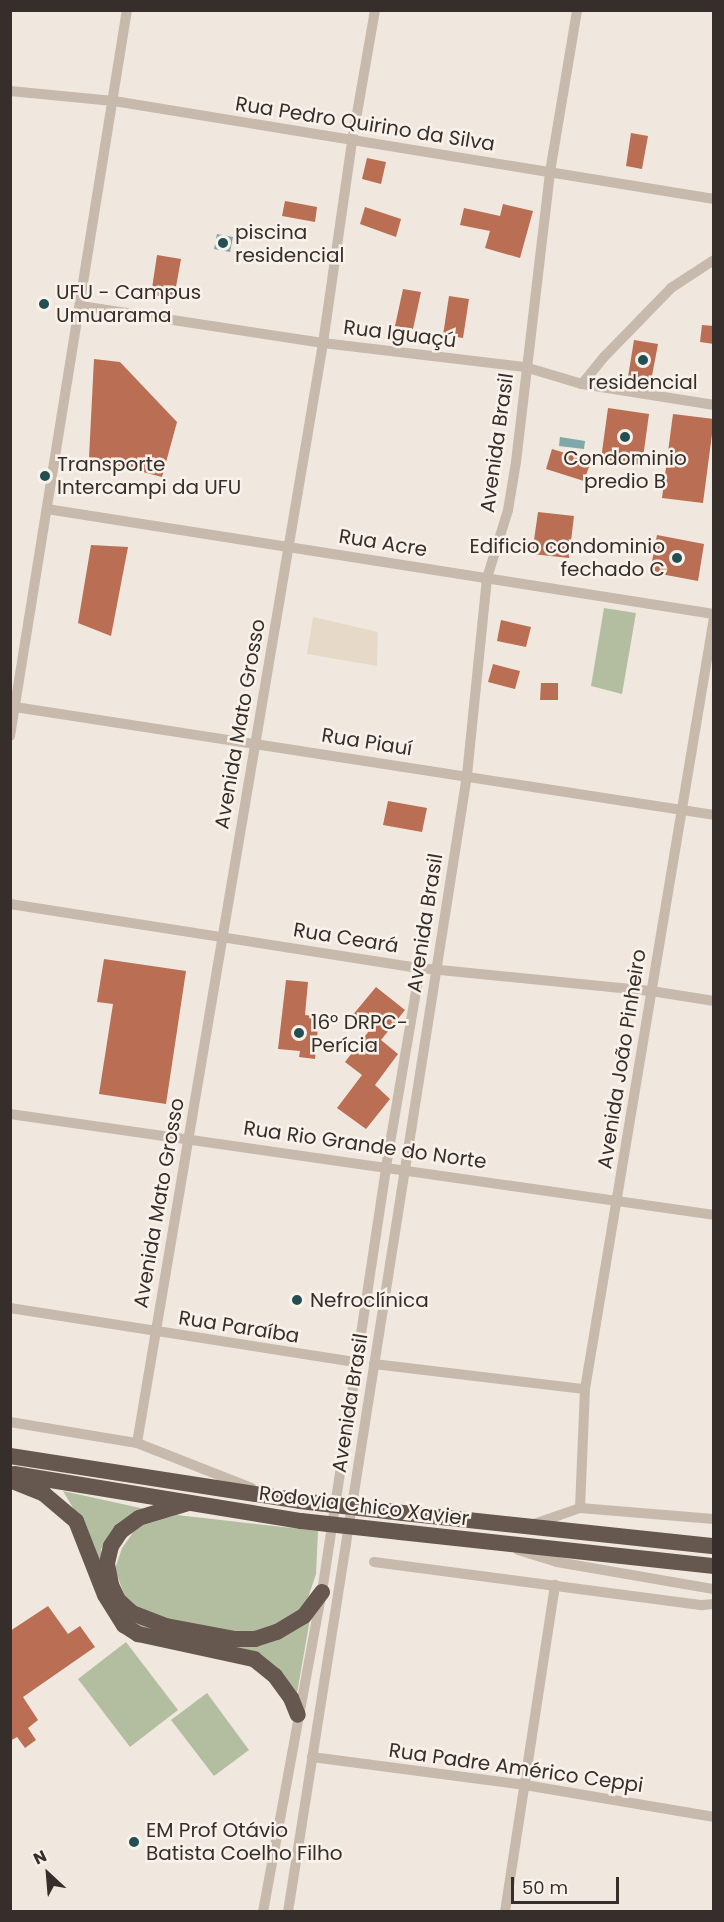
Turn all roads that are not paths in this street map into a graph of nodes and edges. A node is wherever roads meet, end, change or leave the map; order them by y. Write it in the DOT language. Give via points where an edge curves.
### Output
graph roads {
  1 [pos="127,10"];
  2 [pos="375,10"];
  3 [pos="577,10"];
  4 [pos="10,91"];
  5 [pos="114,101"];
  6 [pos="352,142"];
  7 [pos="550,172"];
  8 [pos="714,199"];
  9 [pos="714,260"];
  10 [pos="81,306"];
  11 [pos="323,343"];
  12 [pos="525,367"];
  13 [pos="582,384"];
  14 [pos="714,405"];
  15 [pos="47,509"];
  16 [pos="289,547"];
  17 [pos="487,578"];
  18 [pos="714,616"];
  19 [pos="15,707"];
  20 [pos="10,736"];
  21 [pos="255,743"];
  22 [pos="467,775"];
  23 [pos="681,810"];
  24 [pos="714,815"];
  25 [pos="10,904"];
  26 [pos="223,936"];
  27 [pos="420,968"];
  28 [pos="436,968"];
  29 [pos="651,991"];
  30 [pos="714,1001"];
  31 [pos="10,1114"];
  32 [pos="188,1138"];
  33 [pos="386,1167"];
  34 [pos="405,1169"];
  35 [pos="617,1199"];
  36 [pos="714,1215"];
  37 [pos="10,1308"];
  38 [pos="155,1333"];
  39 [pos="356,1362"];
  40 [pos="374,1364"];
  41 [pos="585,1389"];
  42 [pos="10,1422"];
  43 [pos="137,1443"];
  44 [pos="10,1456"];
  45 [pos="10,1473"];
  46 [pos="10,1480"];
  47 [pos="271,1496"];
  48 [pos="188,1503"];
  49 [pos="580,1508"];
  50 [pos="714,1519"];
  51 [pos="532,1525"];
  52 [pos="500,1545"];
  53 [pos="714,1546"];
  54 [pos="374,1562"];
  55 [pos="714,1566"];
  56 [pos="555,1586"];
  57 [pos="714,1588"];
  58 [pos="322,1592"];
  59 [pos="714,1604"];
  60 [pos="298,1715"];
  61 [pos="312,1757"];
  62 [pos="525,1785"];
  63 [pos="714,1817"];
  64 [pos="264,1911"];
  65 [pos="288,1911"];
  66 [pos="506,1911"];
  1 -- 5 [label="street"];
  2 -- 6 [label="street, Avenida Mato Grosso"];
  3 -- 7 [label="street, Avenida Brasil"];
  4 -- 5 [label="street, Rua Pedro Quirino da Silva"];
  5 -- 6 [label="street, Rua Pedro Quirino da Silva"];
  5 -- 10 [label="street"];
  6 -- 7 [label="street, Rua Pedro Quirino da Silva"];
  6 -- 11 [label="street, Avenida Mato Grosso"];
  7 -- 8 [label="street, Rua Pedro Quirino da Silva"];
  7 -- 12 [label="street, Avenida Brasil"];
  9 -- 13 [label="street" via="671,288"];
  10 -- 11 [label="street, Rua Iguaçú"];
  10 -- 15 [label="street"];
  11 -- 12 [label="street, Rua Iguaçú"];
  11 -- 16 [label="street, Avenida Mato Grosso"];
  12 -- 13 [label="street, Rua Iguaçú"];
  12 -- 17 [label="street, Avenida Brasil" via="508,510"];
  13 -- 14 [label="street, Rua Iguaçú"];
  15 -- 16 [label="street, Rua Acre"];
  15 -- 19 [label="street"];
  16 -- 17 [label="street, Rua Acre"];
  16 -- 21 [label="street, Avenida Mato Grosso"];
  17 -- 18 [label="street, Rua Acre"];
  17 -- 22 [label="street, Avenida Brasil"];
  18 -- 23 [label="street, Avenida João Pinheiro"];
  19 -- 20 [label="street"];
  19 -- 21 [label="street, Rua Piauí"];
  21 -- 22 [label="street, Rua Piauí"];
  21 -- 26 [label="street, Avenida Mato Grosso"];
  22 -- 23 [label="street, Rua Piauí"];
  22 -- 28 [label="street, Avenida Brasil"];
  23 -- 24 [label="street, Rua Piauí"];
  23 -- 29 [label="street, Avenida João Pinheiro"];
  25 -- 26 [label="street, Rua Ceará"];
  26 -- 27 [label="street, Rua Ceará"];
  26 -- 32 [label="street, Avenida Mato Grosso"];
  27 -- 28 [label="street, Rua Ceará"];
  27 -- 33 [label="street, Avenida Brasil"];
  28 -- 29 [label="street, Rua Ceará"];
  28 -- 34 [label="street, Avenida Brasil"];
  29 -- 30 [label="street, Rua Ceará"];
  29 -- 35 [label="street, Avenida João Pinheiro"];
  31 -- 32 [label="street, Rua Rio Grande do Norte"];
  32 -- 33 [label="street, Rua Rio Grande do Norte"];
  32 -- 38 [label="street, Avenida Mato Grosso"];
  33 -- 34 [label="street, Rua Rio Grande do Norte"];
  33 -- 39 [label="street, Avenida Brasil"];
  34 -- 35 [label="street, Rua Rio Grande do Norte"];
  34 -- 40 [label="street, Avenida Brasil"];
  35 -- 36 [label="street, Rua Rio Grande do Norte"];
  35 -- 41 [label="street, Avenida João Pinheiro"];
  37 -- 38 [label="street, Rua Paraíba"];
  38 -- 39 [label="street, Rua Paraíba"];
  38 -- 43 [label="street, Avenida Mato Grosso"];
  39 -- 58 [label="street, Avenida Brasil"];
  40 -- 41 [label="street"];
  40 -- 61 [label="street, Avenida Brasil"];
  41 -- 49 [label="street, Avenida João Pinheiro"];
  42 -- 43 [label="street"];
  43 -- 47 [label="street"];
  44 -- 47 [label="highway, Rodovia Chico Xavier"];
  45 -- 48 [label="highway, Rodovia Chico Xavier"];
  46 -- 60 [label="highway" via="44,1494 76,1521 105,1595 124,1625 138,1635 254,1659 276,1676"];
  47 -- 51 [label="highway, Rodovia Chico Xavier, bridge"];
  48 -- 52 [label="highway, Rodovia Chico Xavier, bridge"];
  48 -- 58 [label="highway" via="139,1518 121,1531 111,1546 107,1564 111,1585 118,1600 132,1613 166,1626 234,1639 255,1639 277,1632 304,1616"];
  49 -- 50 [label="street"];
  49 -- 51 [label="street"];
  51 -- 53 [label="highway, Rodovia Chico Xavier"];
  52 -- 55 [label="highway, Rodovia Chico Xavier"];
  52 -- 57 [label="street" via="556,1563"];
  54 -- 56 [label="street"];
  56 -- 59 [label="street"];
  56 -- 62 [label="street"];
  58 -- 60 [label="street, Avenida Brasil"];
  60 -- 64 [label="street, Avenida Brasil"];
  61 -- 62 [label="street, Rua Padre Américo Ceppi"];
  61 -- 65 [label="street, Avenida Brasil"];
  62 -- 63 [label="street, Rua Padre Américo Ceppi"];
  62 -- 66 [label="street"];
}
